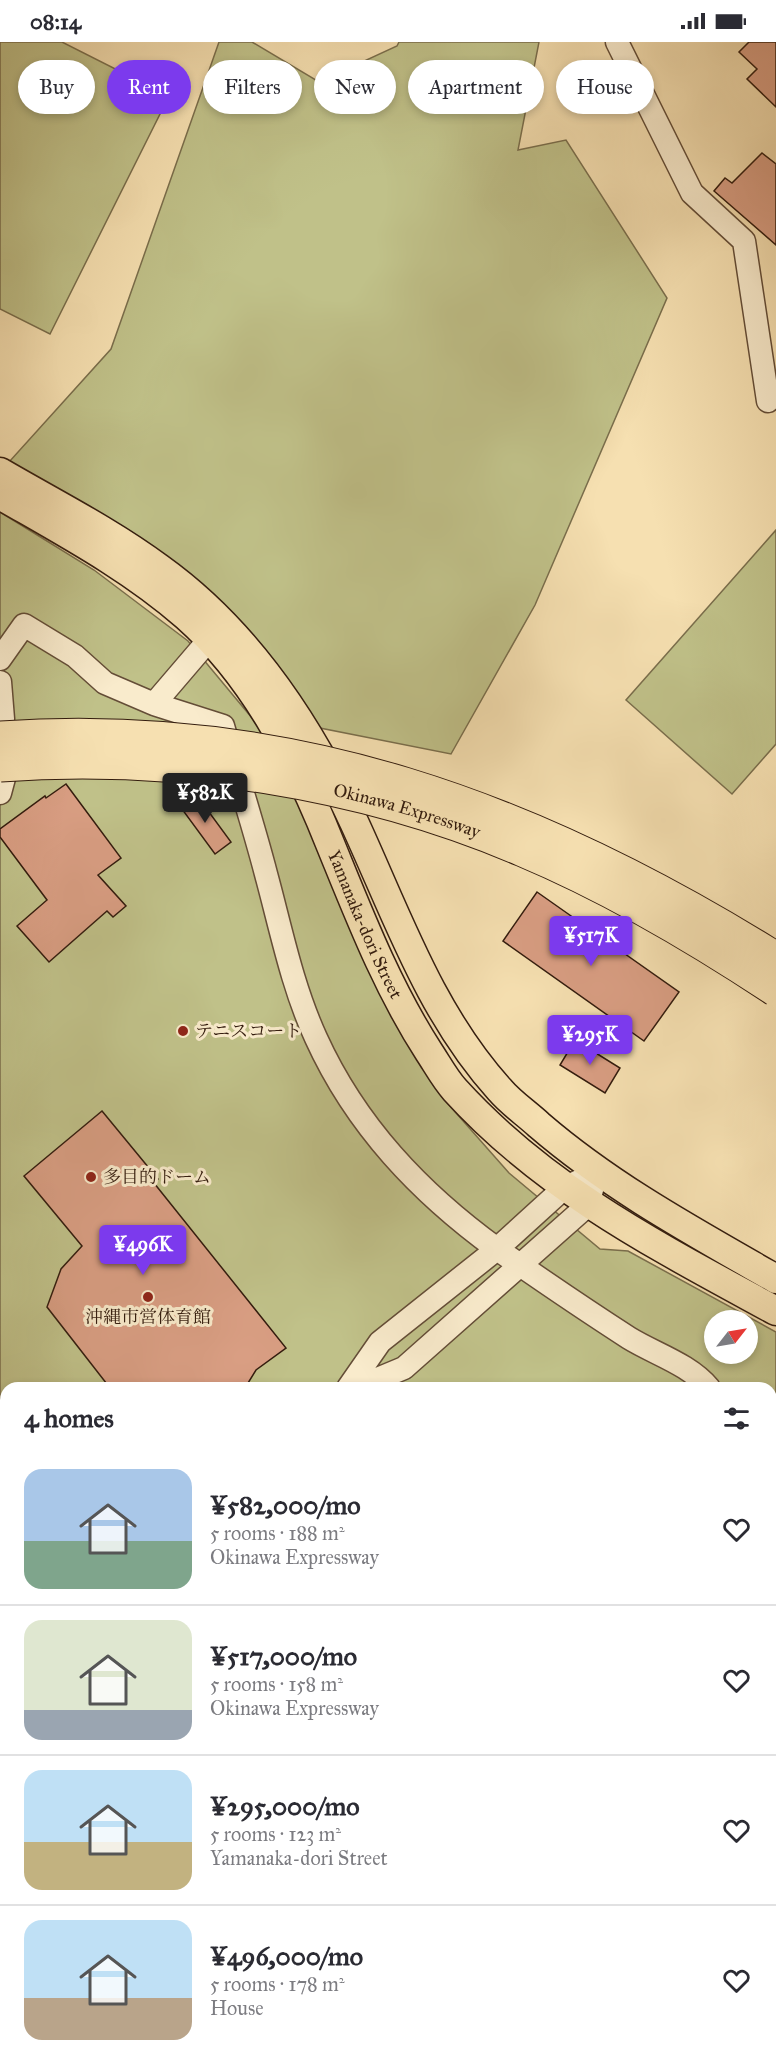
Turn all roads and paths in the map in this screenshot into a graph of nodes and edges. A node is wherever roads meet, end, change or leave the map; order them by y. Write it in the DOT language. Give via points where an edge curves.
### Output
graph roads {
  1 [pos="617,42"];
  2 [pos="768,401"];
  3 [pos="0,472"];
  4 [pos="0,495"];
  5 [pos="216,632"];
  6 [pos="0,659"];
  7 [pos="0,682"];
  8 [pos="154,704"];
  9 [pos="2,728"];
  10 [pos="1,779"];
  11 [pos="776,959"];
  12 [pos="776,990"];
  13 [pos="598,1172"];
  14 [pos="564,1188"];
  15 [pos="588,1205"];
  16 [pos="497,1249"];
  17 [pos="523,1264"];
  18 [pos="776,1279"];
  19 [pos="776,1311"];
  20 [pos="352,1382"];
  21 [pos="370,1382"];
  22 [pos="702,1382"];
  1 -- 2 [label="street" via="692,193 744,241"];
  3 -- 5 [label="main road, Yamanaka-dori Street" via="159,568"];
  4 -- 5 [label="main road, Yamanaka-dori Street" via="109,559"];
  5 -- 8 [label="street"];
  5 -- 13 [label="main road, Yamanaka-dori Street" via="274,683 330,773 424,981 458,1038 501,1092"];
  5 -- 14 [label="main road, Yamanaka-dori Street" via="278,730 405,1015 453,1089"];
  6 -- 8 [label="street" via="24,625 75,656 105,683"];
  7 -- 9 [label="street"];
  8 -- 16 [label="street" via="223,726 296,989 316,1039 357,1112 405,1173"];
  9 -- 11 [label="highway, Okinawa Expressway, bridge" via="213,742 385,776 530,827 710,918"];
  10 -- 12 [label="highway, Okinawa Expressway, bridge" via="49,762 125,762 212,770 380,802 523,850 679,930"];
  13 -- 14 [label="street"];
  13 -- 15 [label="street"];
  13 -- 18 [label="main road, Yamanaka-dori Street"];
  14 -- 15 [label="main road, Yamanaka-dori Street"];
  14 -- 16 [label="street"];
  15 -- 17 [label="street"];
  15 -- 19 [label="main road, Yamanaka-dori Street"];
  16 -- 17 [label="street"];
  16 -- 20 [label="street" via="380,1342"];
  17 -- 21 [label="street" via="404,1368"];
  17 -- 22 [label="street"];
}
